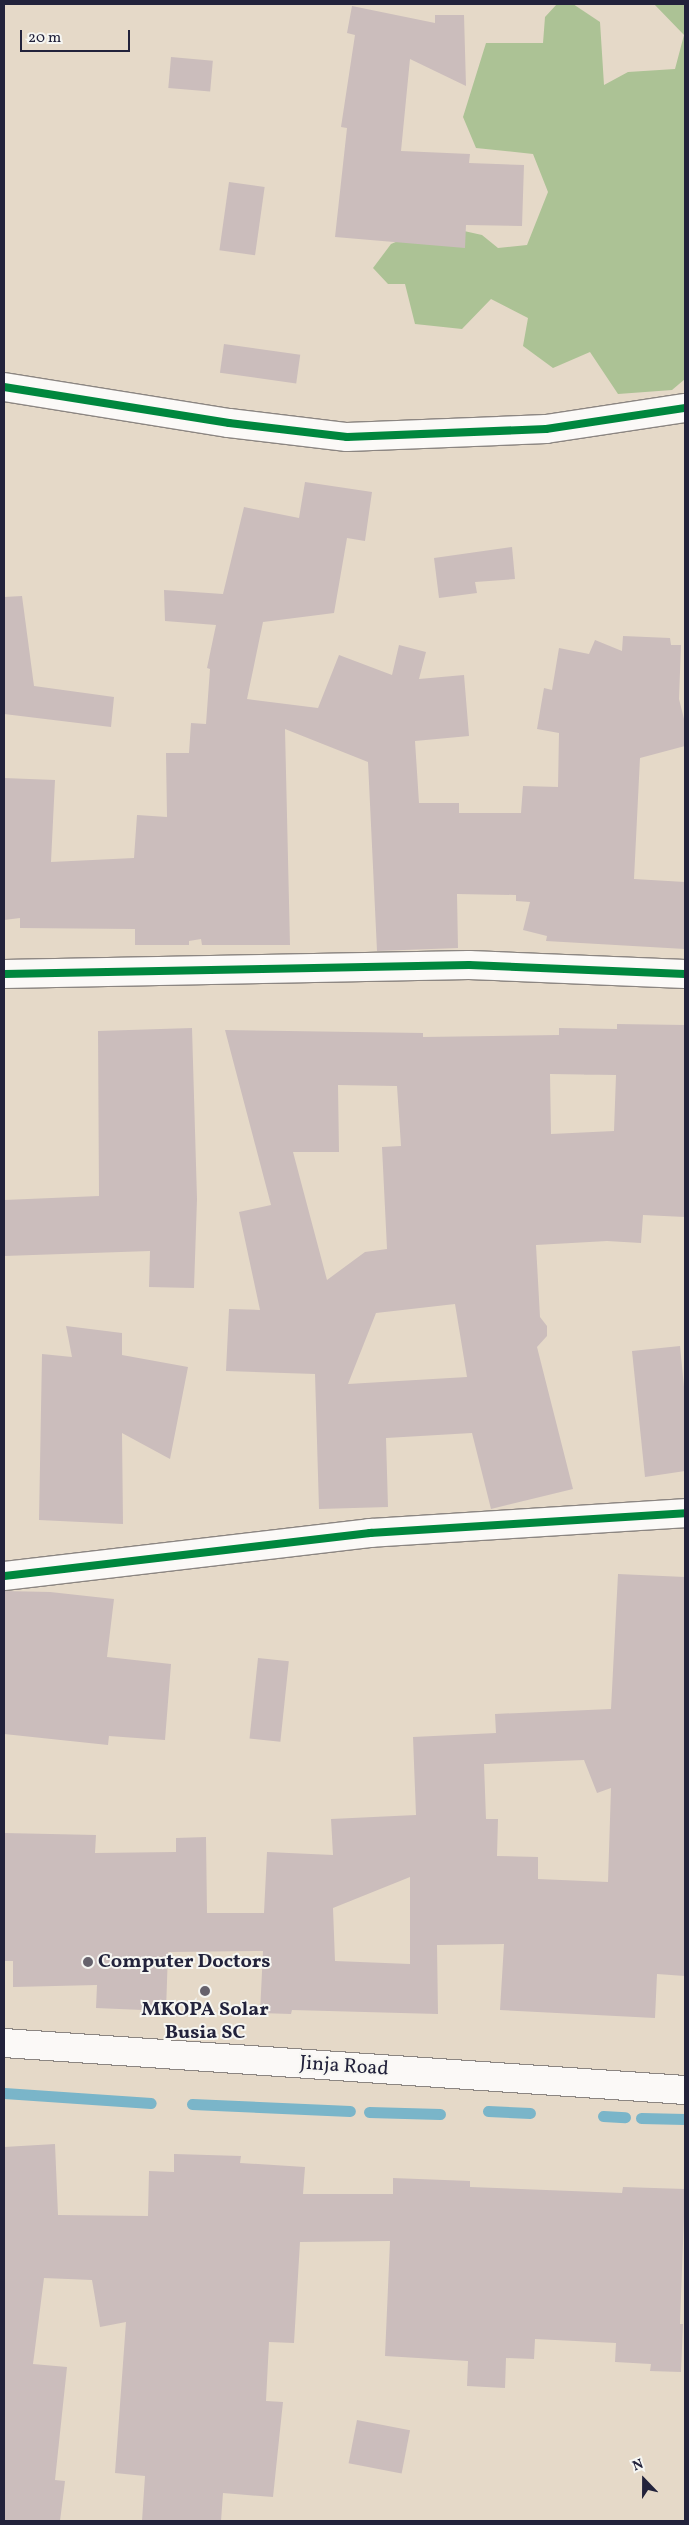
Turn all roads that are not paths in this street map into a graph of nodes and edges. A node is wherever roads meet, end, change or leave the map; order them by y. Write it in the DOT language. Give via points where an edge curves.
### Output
graph roads {
  1 [pos="4,387"];
  2 [pos="685,408"];
  3 [pos="4,974"];
  4 [pos="685,974"];
  5 [pos="685,1513"];
  6 [pos="4,1576"];
  7 [pos="4,2044"];
  8 [pos="685,2090"];
  1 -- 2 [label="street" via="229,423 347,437 546,429"];
  3 -- 4 [label="street" via="469,966"];
  5 -- 6 [label="street" via="370,1533"];
  7 -- 8 [label="street, Jinja Road"];
}
